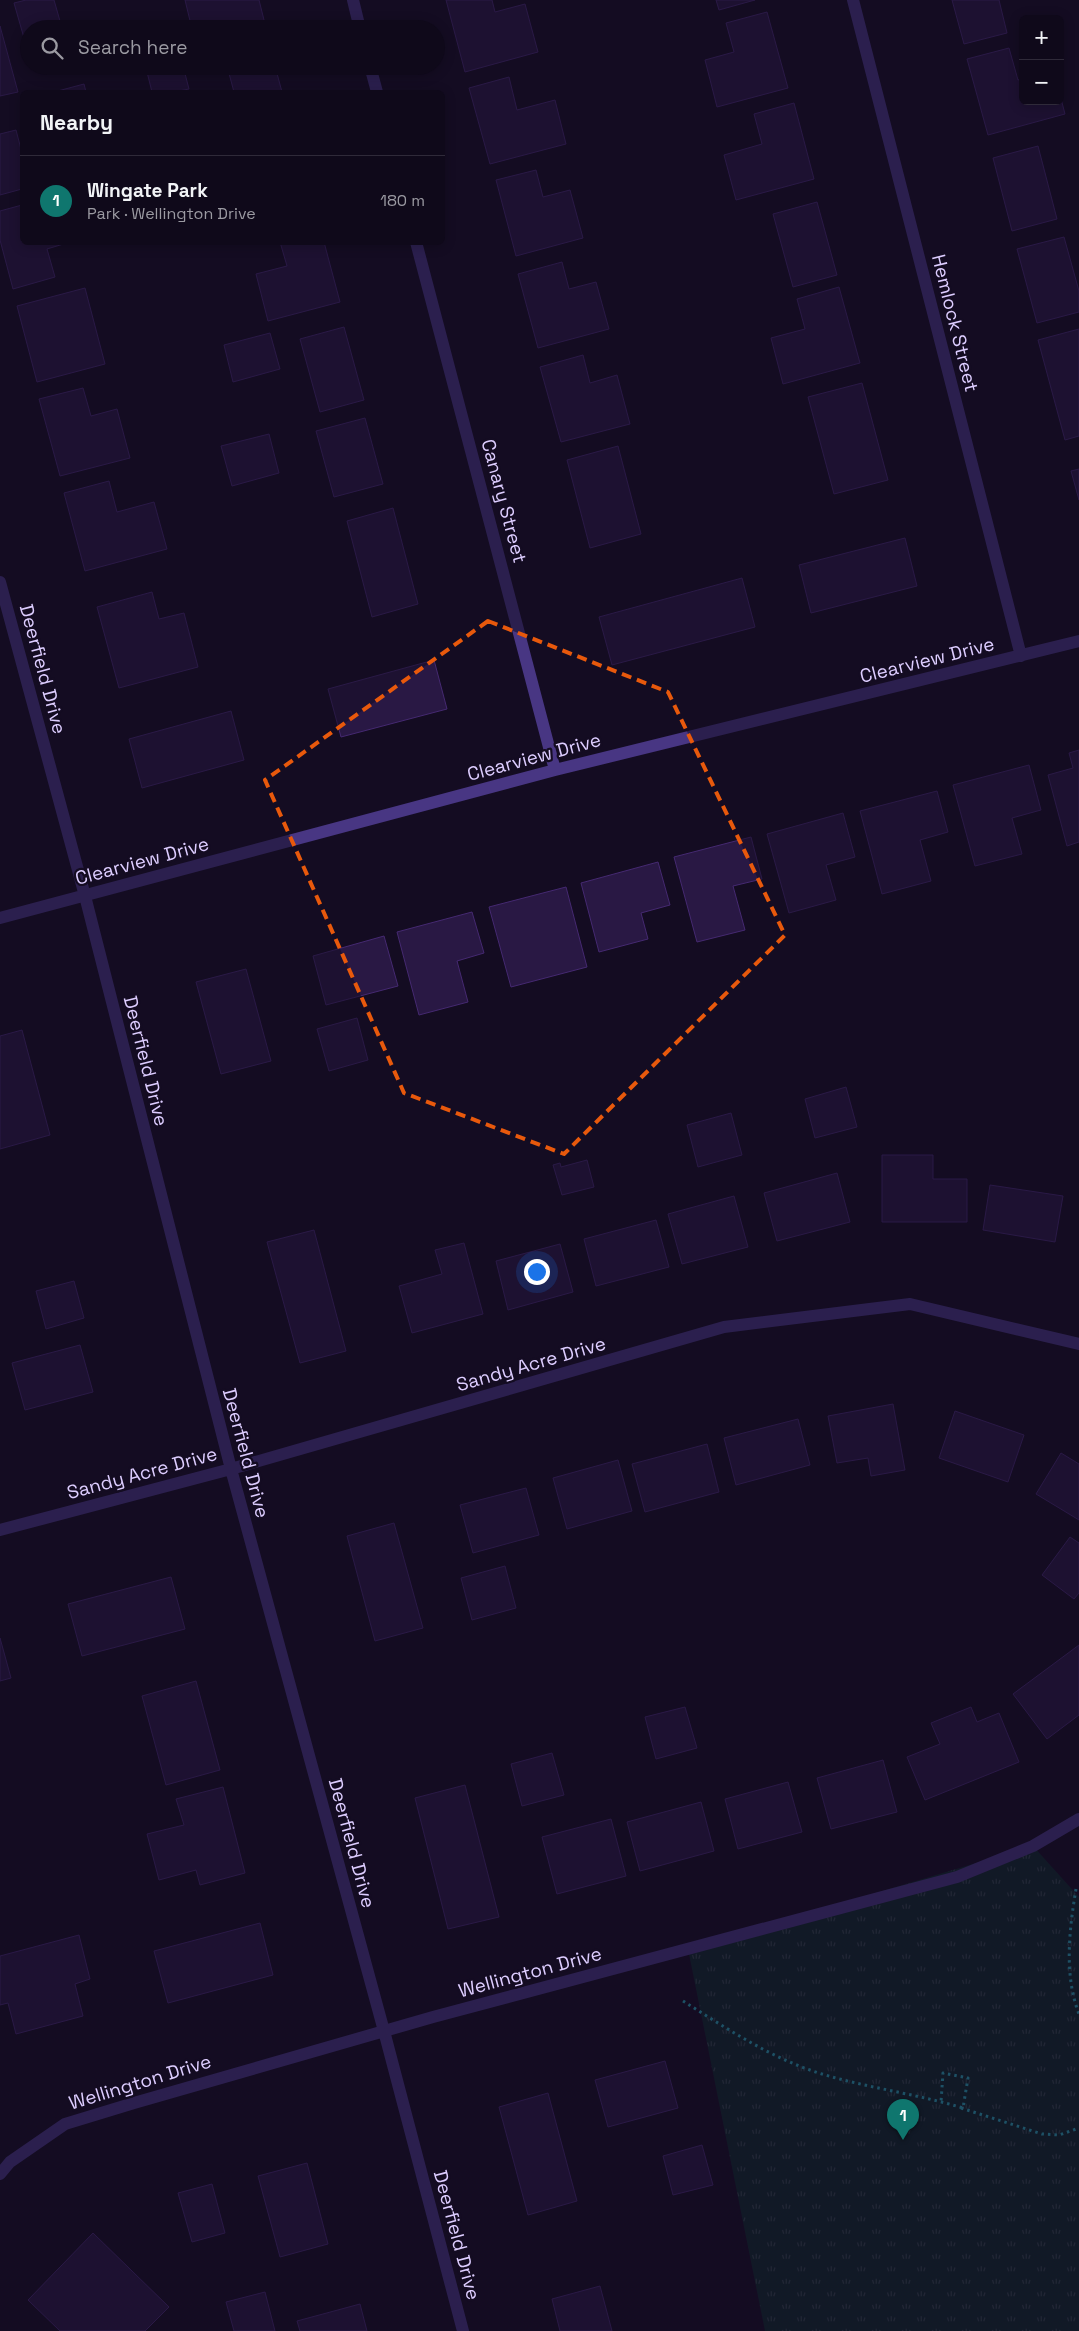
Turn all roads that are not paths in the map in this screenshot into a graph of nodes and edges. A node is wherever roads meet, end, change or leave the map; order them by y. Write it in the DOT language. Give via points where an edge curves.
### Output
graph roads {
  1 [pos="353,0"];
  2 [pos="853,0"];
  3 [pos="358,20"];
  4 [pos="372,75"];
  5 [pos="376,90"];
  6 [pos="417,245"];
  7 [pos="0,582"];
  8 [pos="1079,641"];
  9 [pos="1021,656"];
  10 [pos="555,770"];
  11 [pos="85,896"];
  12 [pos="0,918"];
  13 [pos="1079,1344"];
  14 [pos="230,1469"];
  15 [pos="0,1530"];
  16 [pos="1079,1819"];
  17 [pos="384,2031"];
  18 [pos="0,2174"];
  19 [pos="463,2331"];
  1 -- 3 [label="street"];
  2 -- 9 [label="street, Hemlock Street"];
  4 -- 5 [label="street"];
  6 -- 10 [label="street, Canary Street"];
  7 -- 11 [label="street, Deerfield Drive"];
  8 -- 9 [label="street, Clearview Drive"];
  9 -- 10 [label="street, Clearview Drive"];
  10 -- 11 [label="street, Clearview Drive"];
  11 -- 12 [label="street, Clearview Drive"];
  11 -- 14 [label="street, Deerfield Drive"];
  13 -- 14 [label="street, Sandy Acre Drive" via="910,1304 724,1328"];
  14 -- 15 [label="street, Sandy Acre Drive"];
  14 -- 17 [label="street, Deerfield Drive"];
  16 -- 17 [label="street, Wellington Drive" via="1032,1846 957,1877"];
  17 -- 18 [label="street, Wellington Drive" via="65,2124 10,2162"];
  17 -- 19 [label="street, Deerfield Drive"];
}
